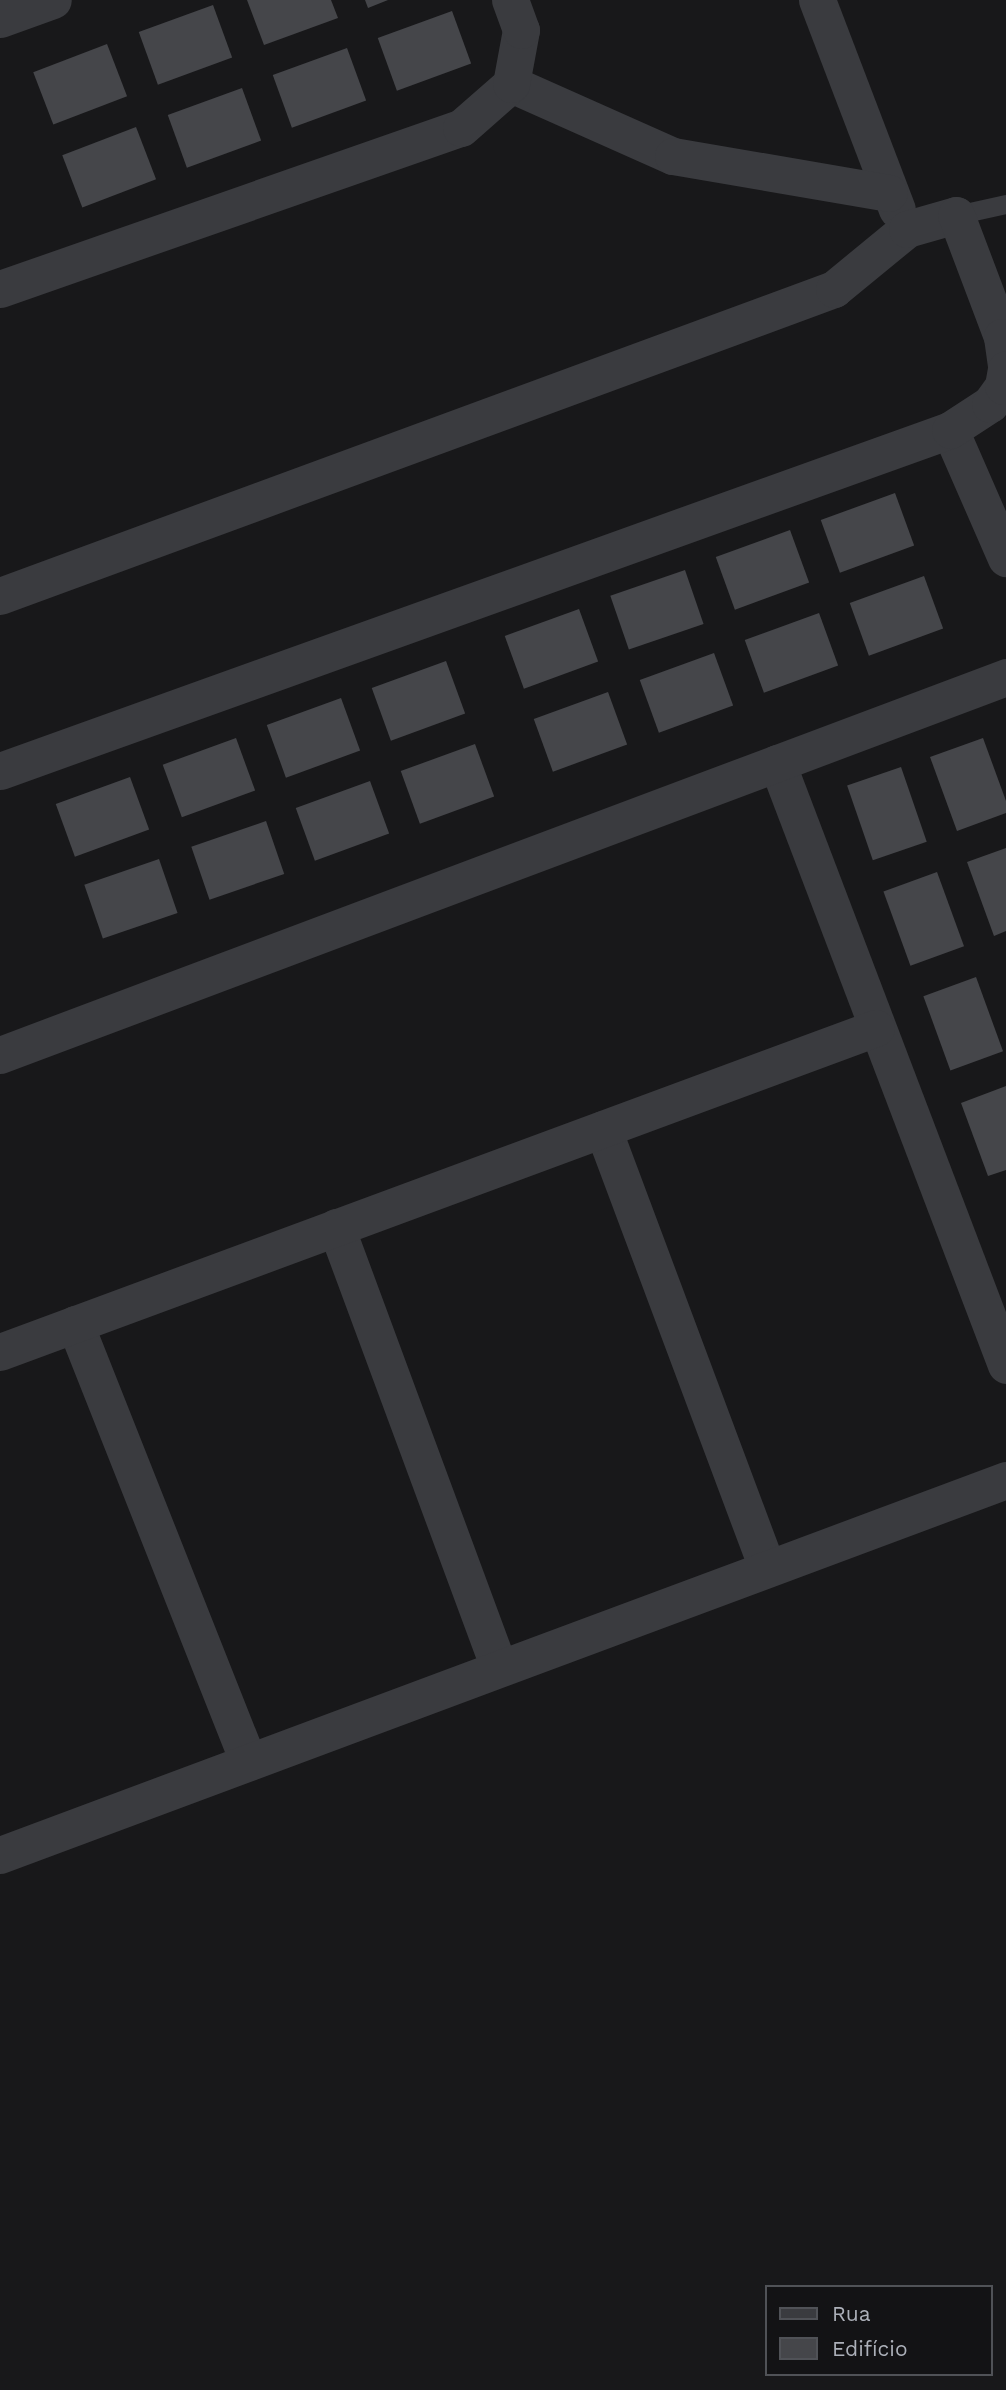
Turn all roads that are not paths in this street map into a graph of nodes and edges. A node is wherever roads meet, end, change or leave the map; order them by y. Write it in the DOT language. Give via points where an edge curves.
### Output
graph roads {
  1 [pos="53,0"];
  2 [pos="510,0"];
  3 [pos="817,0"];
  4 [pos="0,19"];
  5 [pos="511,83"];
  6 [pos="889,192"];
  7 [pos="1006,204"];
  8 [pos="957,215"];
  9 [pos="908,229"];
  10 [pos="0,289"];
  11 [pos="1006,368"];
  12 [pos="950,430"];
  13 [pos="1006,558"];
  14 [pos="0,596"];
  15 [pos="1006,677"];
  16 [pos="778,763"];
  17 [pos="0,771"];
  18 [pos="876,1028"];
  19 [pos="0,1055"];
  20 [pos="603,1129"];
  21 [pos="336,1227"];
  22 [pos="75,1324"];
  23 [pos="0,1352"];
  24 [pos="1006,1366"];
  25 [pos="1006,1480"];
  26 [pos="767,1569"];
  27 [pos="499,1668"];
  28 [pos="248,1762"];
  29 [pos="0,1855"];
  1 -- 4 [label="street"];
  2 -- 5 [label="street" via="521,30"];
  3 -- 6 [label="street"];
  5 -- 6 [label="street" via="673,156"];
  5 -- 10 [label="street" via="461,128"];
  6 -- 9 [label="street"];
  7 -- 8 [label="lane"];
  8 -- 9 [label="street"];
  8 -- 11 [label="street" via="1002,337"];
  9 -- 14 [label="street" via="834,289"];
  11 -- 12 [label="street" via="1003,386 990,404"];
  12 -- 13 [label="street"];
  12 -- 17 [label="street"];
  15 -- 16 [label="street"];
  16 -- 18 [label="street"];
  16 -- 19 [label="street"];
  18 -- 20 [label="street"];
  18 -- 24 [label="street"];
  20 -- 21 [label="street"];
  20 -- 26 [label="street"];
  21 -- 22 [label="street"];
  21 -- 27 [label="street"];
  22 -- 23 [label="street"];
  22 -- 28 [label="street"];
  25 -- 26 [label="street"];
  26 -- 27 [label="street"];
  27 -- 28 [label="street"];
  28 -- 29 [label="street"];
}
